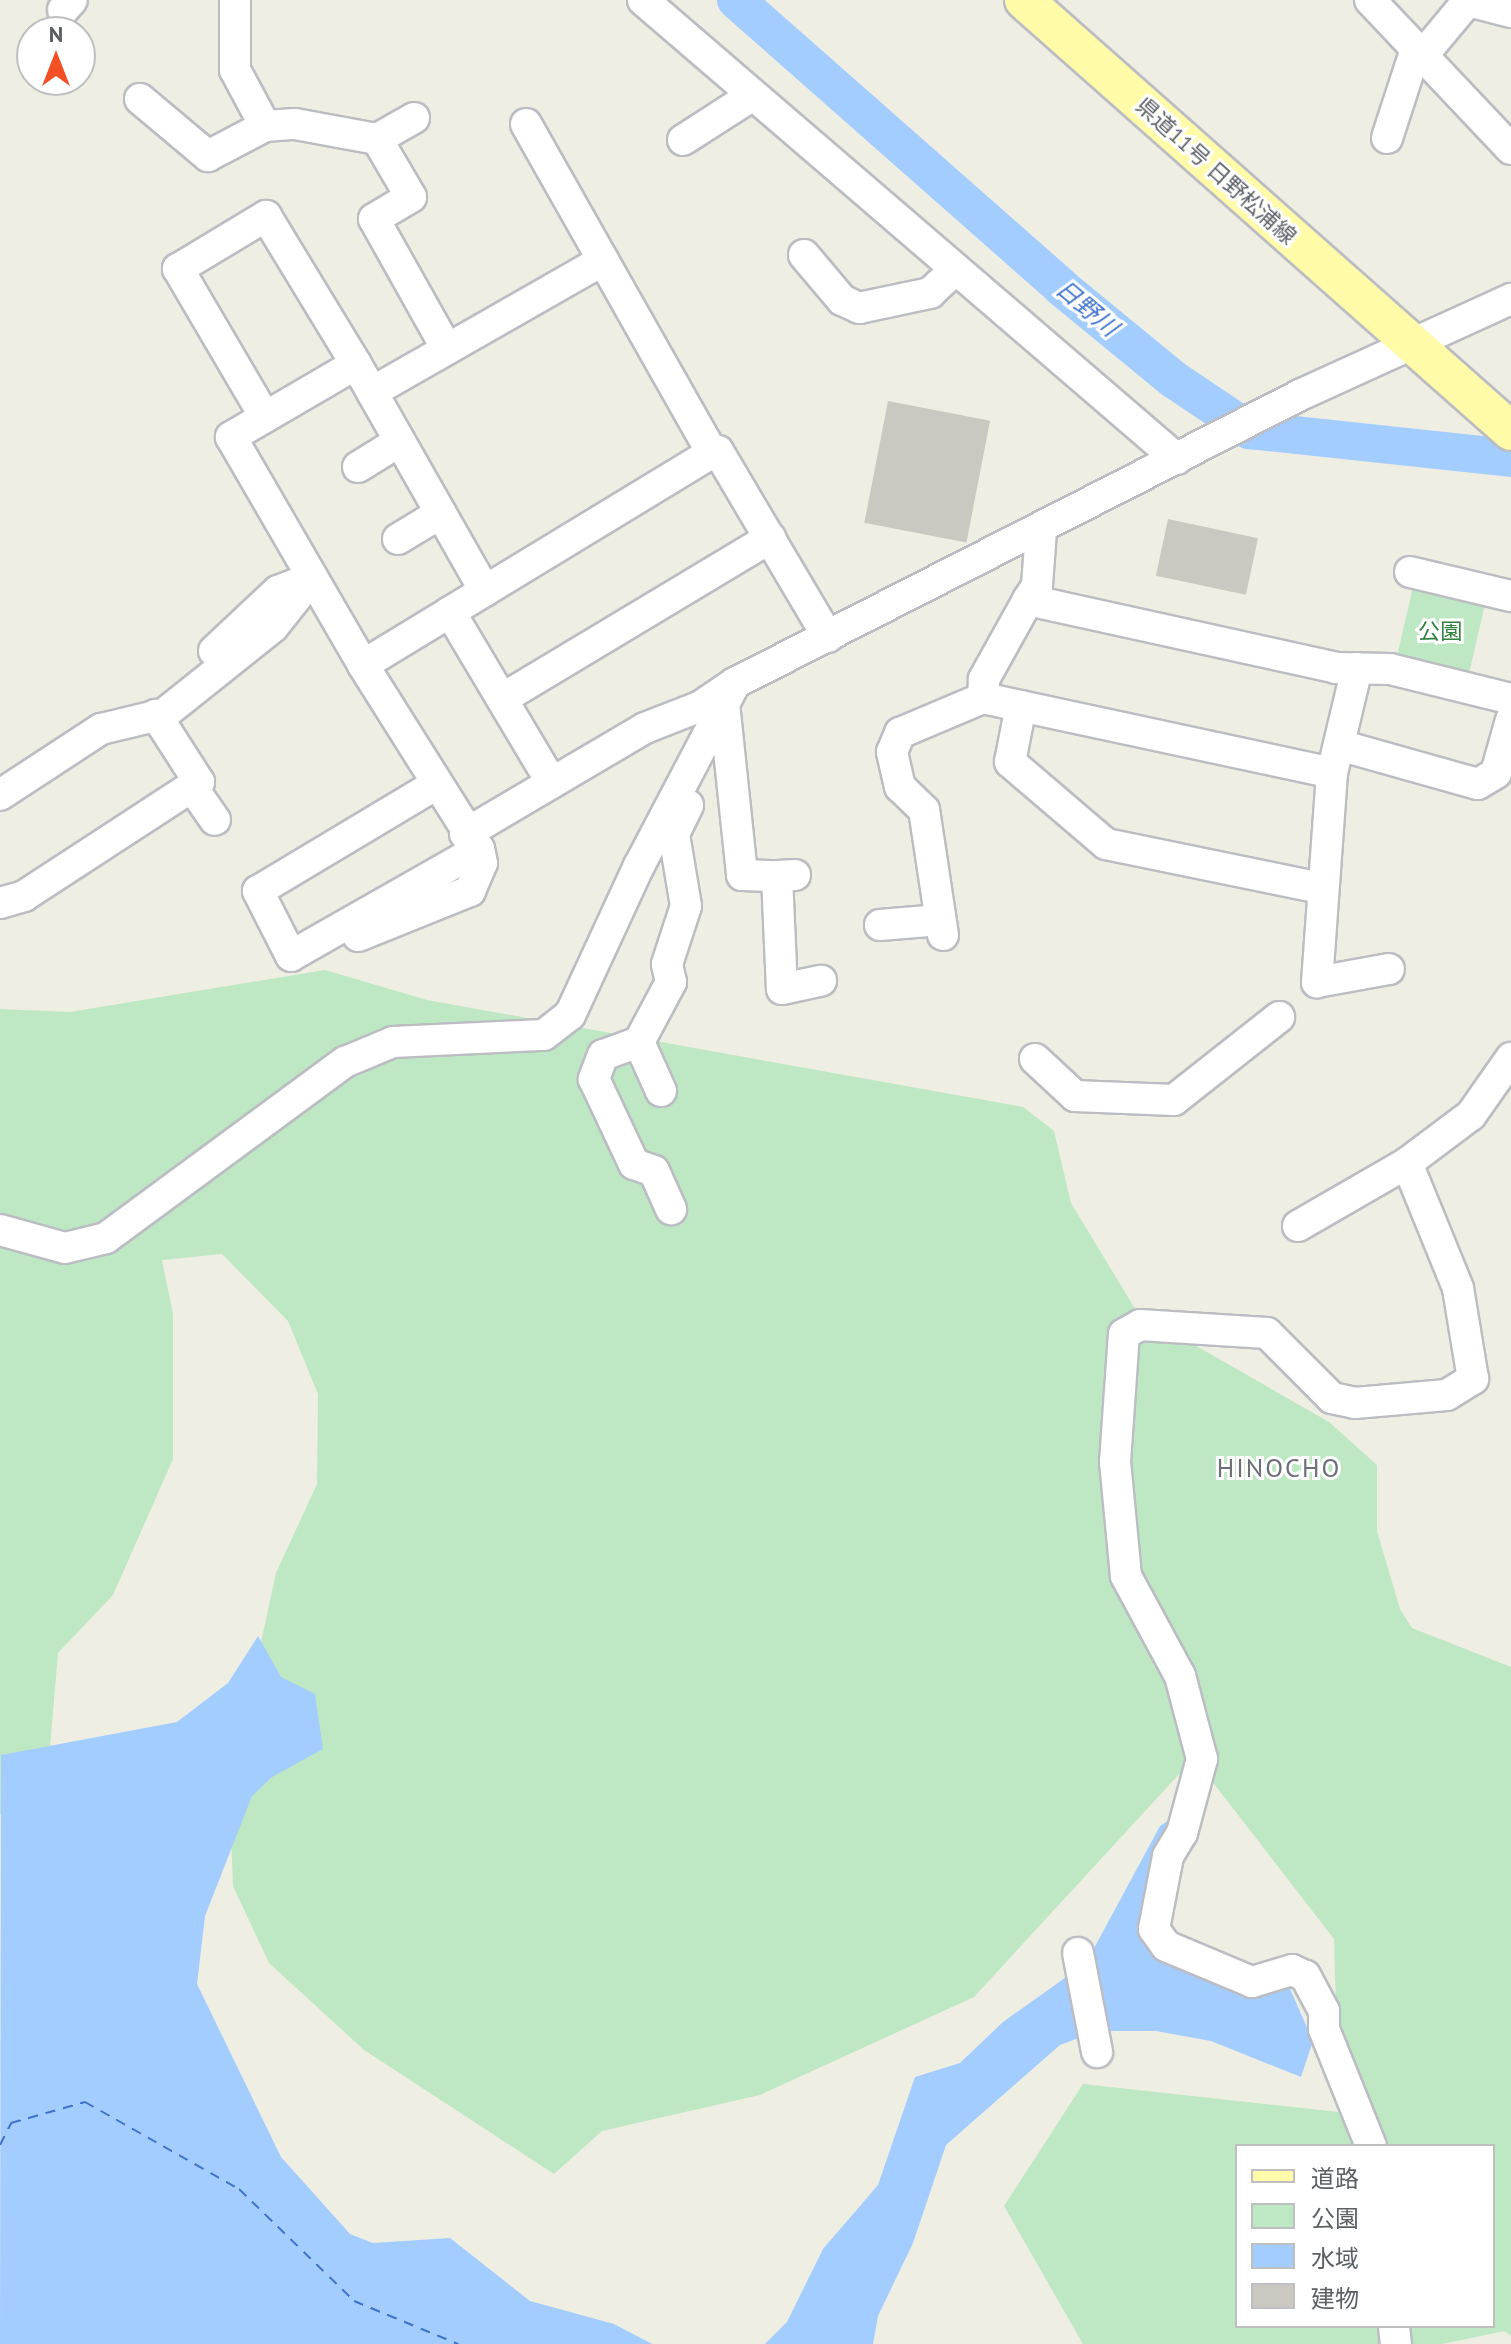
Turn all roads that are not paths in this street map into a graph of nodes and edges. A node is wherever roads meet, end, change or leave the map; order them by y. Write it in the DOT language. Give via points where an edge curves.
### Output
graph roads {
  1 [pos="235,0"];
  2 [pos="643,0"];
  3 [pos="1024,0"];
  4 [pos="1370,0"];
  5 [pos="1511,12"];
  6 [pos="1420,52"];
  7 [pos="753,95"];
  8 [pos="140,99"];
  9 [pos="414,118"];
  10 [pos="526,124"];
  11 [pos="265,126"];
  12 [pos="682,138"];
  13 [pos="1387,138"];
  14 [pos="377,139"];
  15 [pos="1511,149"];
  16 [pos="603,260"];
  17 [pos="805,269"];
  18 [pos="956,269"];
  19 [pos="1511,299"];
  20 [pos="1409,342"];
  21 [pos="447,349"];
  22 [pos="356,364"];
  23 [pos="372,392"];
  24 [pos="265,417"];
  25 [pos="1510,430"];
  26 [pos="400,441"];
  27 [pos="712,453"];
  28 [pos="1188,453"];
  29 [pos="358,467"];
  30 [pos="441,513"];
  31 [pos="1041,531"];
  32 [pos="770,538"];
  33 [pos="398,539"];
  34 [pos="1410,572"];
  35 [pos="312,578"];
  36 [pos="485,591"];
  37 [pos="1511,596"];
  38 [pos="1028,600"];
  39 [pos="450,612"];
  40 [pos="828,637"];
  41 [pos="214,651"];
  42 [pos="363,665"];
  43 [pos="1357,668"];
  44 [pos="730,693"];
  45 [pos="983,698"];
  46 [pos="502,699"];
  47 [pos="1511,699"];
  48 [pos="1021,706"];
  49 [pos="156,715"];
  50 [pos="1511,720"];
  51 [pos="1336,759"];
  52 [pos="552,783"];
  53 [pos="435,785"];
  54 [pos="680,786"];
  55 [pos="192,787"];
  56 [pos="0,795"];
  57 [pos="215,820"];
  58 [pos="472,841"];
  59 [pos="1321,888"];
  60 [pos="0,903"];
  61 [pos="880,925"];
  62 [pos="1389,969"];
  63 [pos="821,981"];
  64 [pos="1317,982"];
  65 [pos="1279,1017"];
  66 [pos="639,1042"];
  67 [pos="1267,1052"];
  68 [pos="1511,1058"];
  69 [pos="1053,1065"];
  70 [pos="661,1091"];
  71 [pos="1407,1163"];
  72 [pos="671,1209"];
  73 [pos="1298,1226"];
  74 [pos="0,1230"];
  75 [pos="1078,1953"];
  76 [pos="1097,2052"];
  77 [pos="1370,2144"];
  1 -- 11 [label="street" via="235,70"];
  2 -- 7 [label="street"];
  3 -- 20 [label="main road, 県道11号 日野松浦線"];
  4 -- 6 [label="street"];
  5 -- 6 [label="street" via="1468,1"];
  6 -- 13 [label="street"];
  6 -- 15 [label="street"];
  7 -- 12 [label="street"];
  7 -- 18 [label="street"];
  8 -- 11 [label="street" via="208,156"];
  9 -- 14 [label="street"];
  10 -- 16 [label="street"];
  11 -- 14 [label="street" via="295,124"];
  14 -- 21 [label="street" via="411,197 374,219"];
  16 -- 21 [label="street"];
  16 -- 27 [label="street"];
  17 -- 18 [label="street" via="859,308 930,293"];
  18 -- 28 [label="street"];
  19 -- 20 [label="street"];
  20 -- 25 [label="main road, 県道11号 日野松浦線"];
  20 -- 28 [label="street"];
  21 -- 23 [label="street"];
  22 -- 23 [label="street"];
  22 -- 24 [label="street"];
  22 -- 24 [label="street" via="266,216 178,269"];
  23 -- 26 [label="street"];
  24 -- 35 [label="street" via="231,437"];
  26 -- 29 [label="street"];
  26 -- 30 [label="street"];
  27 -- 32 [label="street" via="718,451"];
  27 -- 36 [label="street"];
  28 -- 31 [label="street"];
  30 -- 33 [label="street"];
  30 -- 36 [label="street"];
  31 -- 38 [label="street" via="1037,586"];
  31 -- 40 [label="street"];
  32 -- 40 [label="street"];
  32 -- 46 [label="street"];
  34 -- 37 [label="street"];
  35 -- 41 [label="street" via="278,591"];
  35 -- 42 [label="street"];
  35 -- 49 [label="street" via="262,637 208,683"];
  36 -- 39 [label="street"];
  38 -- 43 [label="street"];
  38 -- 45 [label="street" via="984,679"];
  39 -- 42 [label="street"];
  39 -- 46 [label="street"];
  40 -- 44 [label="street"];
  42 -- 53 [label="street"];
  43 -- 47 [label="street" via="1390,669"];
  43 -- 51 [label="street"];
  44 -- 52 [label="street"];
  44 -- 54 [label="street"];
  44 -- 63 [label="street" via="742,875 786,876 782,989"];
  45 -- 48 [label="street"];
  45 -- 61 [label="street" via="900,733 892,752 900,787 924,810 942,927"];
  46 -- 52 [label="street"];
  48 -- 51 [label="street"];
  48 -- 59 [label="street" via="1010,762 1106,844"];
  49 -- 55 [label="street" via="199,782"];
  49 -- 56 [label="street" via="101,729"];
  50 -- 51 [label="street" via="1496,773 1478,784"];
  51 -- 59 [label="street"];
  52 -- 58 [label="street"];
  53 -- 58 [label="street"];
  53 -- 58 [label="street" via="258,891 291,956"];
  54 -- 66 [label="street" via="689,802 674,834 674,862 686,906 667,964 671,982"];
  54 -- 74 [label="street" via="570,1015 544,1035 393,1042 345,1062 106,1238 65,1248"];
  55 -- 57 [label="street"];
  55 -- 60 [label="street" via="24,896"];
  59 -- 64 [label="street"];
  62 -- 64 [label="street"];
  64 -- 65 [label="street"];
  65 -- 67 [label="street"];
  65 -- 69 [label="street" via="1174,1100 1075,1096"];
  66 -- 70 [label="street"];
  66 -- 72 [label="street" via="606,1041 594,1079 634,1164 654,1171"];
  68 -- 71 [label="street" via="1471,1115"];
  71 -- 73 [label="street"];
  71 -- 77 [label="street" via="1458,1288 1473,1379 1447,1395 1355,1403 1332,1398 1267,1333 1140,1325 1124,1334 1115,1462 1126,1576 1180,1676 1202,1759 1182,1833 1168,1856 1154,1929 1166,1946 1252,1982 1292,1970 1305,1976 1324,2011 1324,2029"];
  75 -- 76 [label="street"];
}
